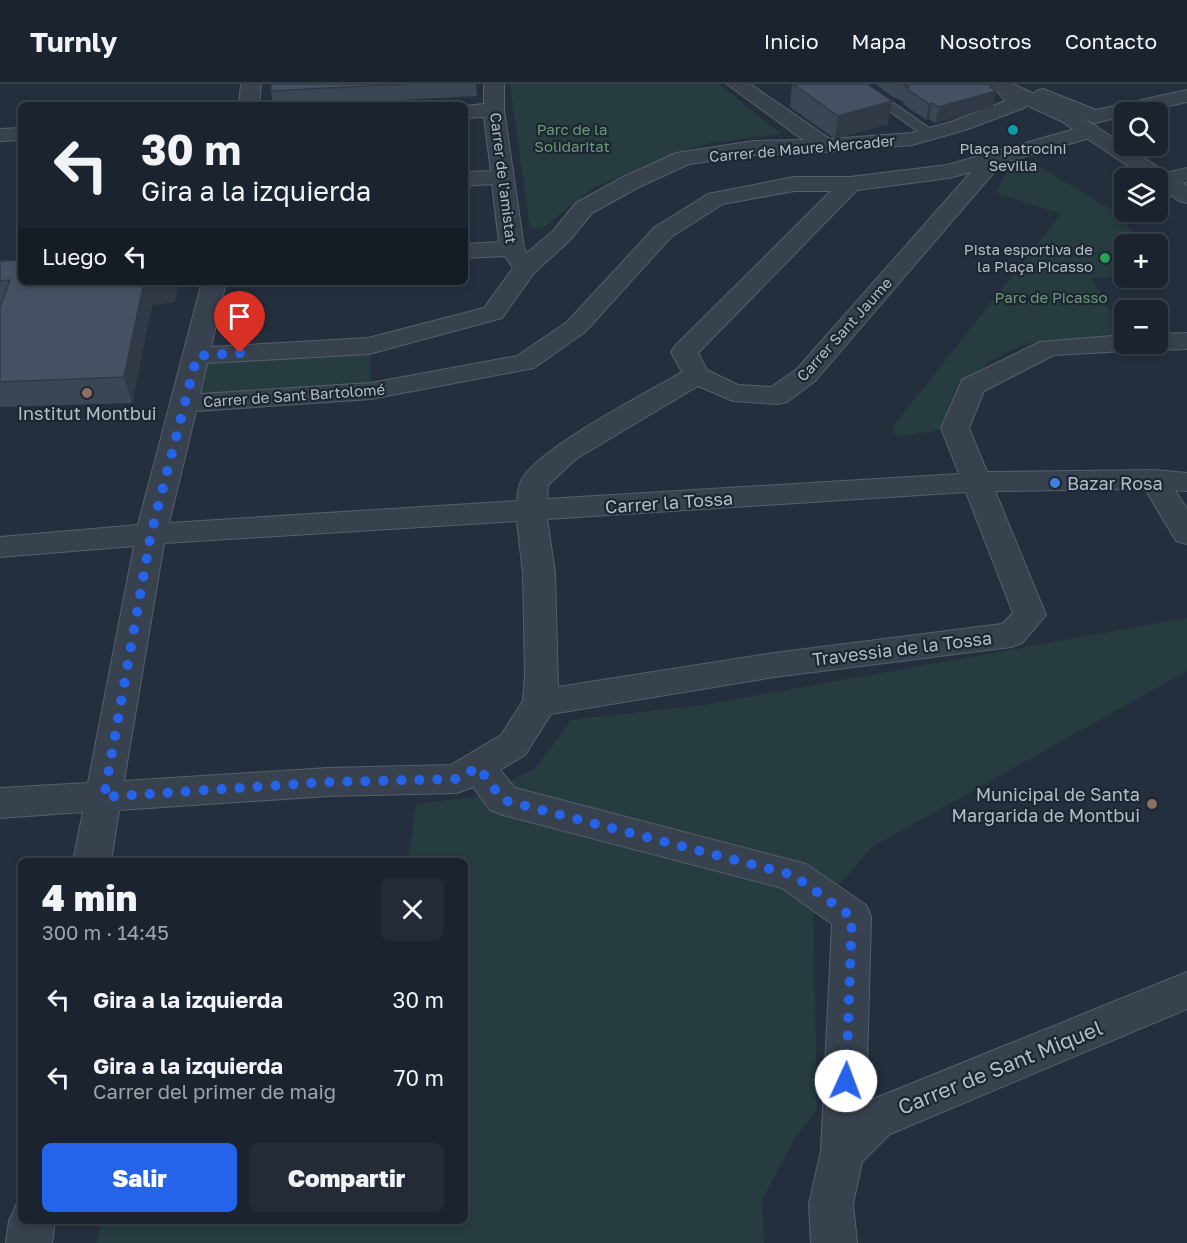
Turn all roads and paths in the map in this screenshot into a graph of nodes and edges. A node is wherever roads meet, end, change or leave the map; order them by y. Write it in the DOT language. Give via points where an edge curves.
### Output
graph roads {
  1 [pos="251,84"];
  2 [pos="494,84"];
  3 [pos="737,84"];
  4 [pos="857,84"];
  5 [pos="1026,92"];
  6 [pos="1187,96"];
  7 [pos="249,102"];
  8 [pos="494,110"];
  9 [pos="468,112"];
  10 [pos="1089,131"];
  11 [pos="18,134"];
  12 [pos="931,134"];
  13 [pos="0,135"];
  14 [pos="826,146"];
  15 [pos="993,160"];
  16 [pos="1146,168"];
  17 [pos="1187,175"];
  18 [pos="503,177"];
  19 [pos="468,179"];
  20 [pos="1168,179"];
  21 [pos="1168,182"];
  22 [pos="850,184"];
  23 [pos="1187,196"];
  24 [pos="512,248"];
  25 [pos="468,251"];
  26 [pos="525,268"];
  27 [pos="213,285"];
  28 [pos="1187,341"];
  29 [pos="1168,342"];
  30 [pos="1114,344"];
  31 [pos="197,356"];
  32 [pos="697,375"];
  33 [pos="183,403"];
  34 [pos="1154,479"];
  35 [pos="977,482"];
  36 [pos="1187,482"];
  37 [pos="531,512"];
  38 [pos="151,534"];
  39 [pos="1187,534"];
  40 [pos="0,547"];
  41 [pos="540,703"];
  42 [pos="478,767"];
  43 [pos="104,797"];
  44 [pos="0,803"];
  45 [pos="93,858"];
  46 [pos="1187,990"];
  47 [pos="843,1151"];
  48 [pos="32,1224"];
  49 [pos="29,1243"];
  50 [pos="834,1243"];
  1 -- 7 [label="street"];
  2 -- 8 [label="street, Carrer de l'amistat"];
  3 -- 14 [label="street"];
  4 -- 12 [label="lane"];
  5 -- 6 [label="street" via="1094,117"];
  5 -- 10 [label="street"];
  5 -- 12 [label="street, Carrer de Maure Mercader" via="1017,104"];
  8 -- 9 [label="street"];
  8 -- 18 [label="street, Carrer de l'amistat"];
  10 -- 15 [label="street, Carrer de Sant Bartolomé"];
  10 -- 16 [label="street"];
  11 -- 13 [label="street"];
  12 -- 14 [label="street, Carrer de Maure Mercader"];
  14 -- 26 [label="street, Carrer de Maure Mercader" via="754,148 684,158 584,208 561,236"];
  15 -- 22 [label="street, Carrer de Sant Bartolomé" via="949,171"];
  15 -- 32 [label="street, Carrer Sant Jaume" via="806,375 777,396 733,393"];
  17 -- 20 [label="street"];
  18 -- 19 [label="street"];
  18 -- 24 [label="street, Carrer de l'amistat"];
  21 -- 23 [label="street"];
  22 -- 32 [label="street" via="684,352"];
  22 -- 33 [label="street, Carrer de Sant Bartolomé" via="794,184 716,199 663,232 576,327 525,362 370,391"];
  24 -- 25 [label="street"];
  24 -- 26 [label="street, Carrer de l'amistat"];
  26 -- 31 [label="street, Carrer de Maure Mercader" via="492,314 369,346"];
  27 -- 31 [label="street"];
  28 -- 29 [label="street"];
  30 -- 35 [label="street, Travessia de la Tossa" via="1049,348 972,386 955,428"];
  31 -- 33 [label="street"];
  32 -- 37 [label="street" via="566,453 534,482"];
  33 -- 38 [label="street"];
  34 -- 35 [label="street, Carrer la Tossa"];
  34 -- 36 [label="street, Carrer la Tossa"];
  34 -- 39 [label="street"];
  35 -- 37 [label="street, Carrer la Tossa"];
  35 -- 41 [label="street, Travessia de la Tossa" via="1030,615 1011,635 774,664"];
  37 -- 38 [label="street, Carrer la Tossa"];
  37 -- 41 [label="street" via="539,573"];
  38 -- 40 [label="street, Carrer la Tossa"];
  38 -- 43 [label="street"];
  41 -- 42 [label="street" via="513,745"];
  42 -- 43 [label="street" via="457,779 328,782"];
  42 -- 47 [label="street" via="503,800 793,875 852,917"];
  43 -- 44 [label="street"];
  43 -- 45 [label="street"];
  46 -- 47 [label="street, Carrer de Sant Miquel" via="875,1119"];
  47 -- 50 [label="street" via="831,1204"];
  48 -- 49 [label="street"];
}
